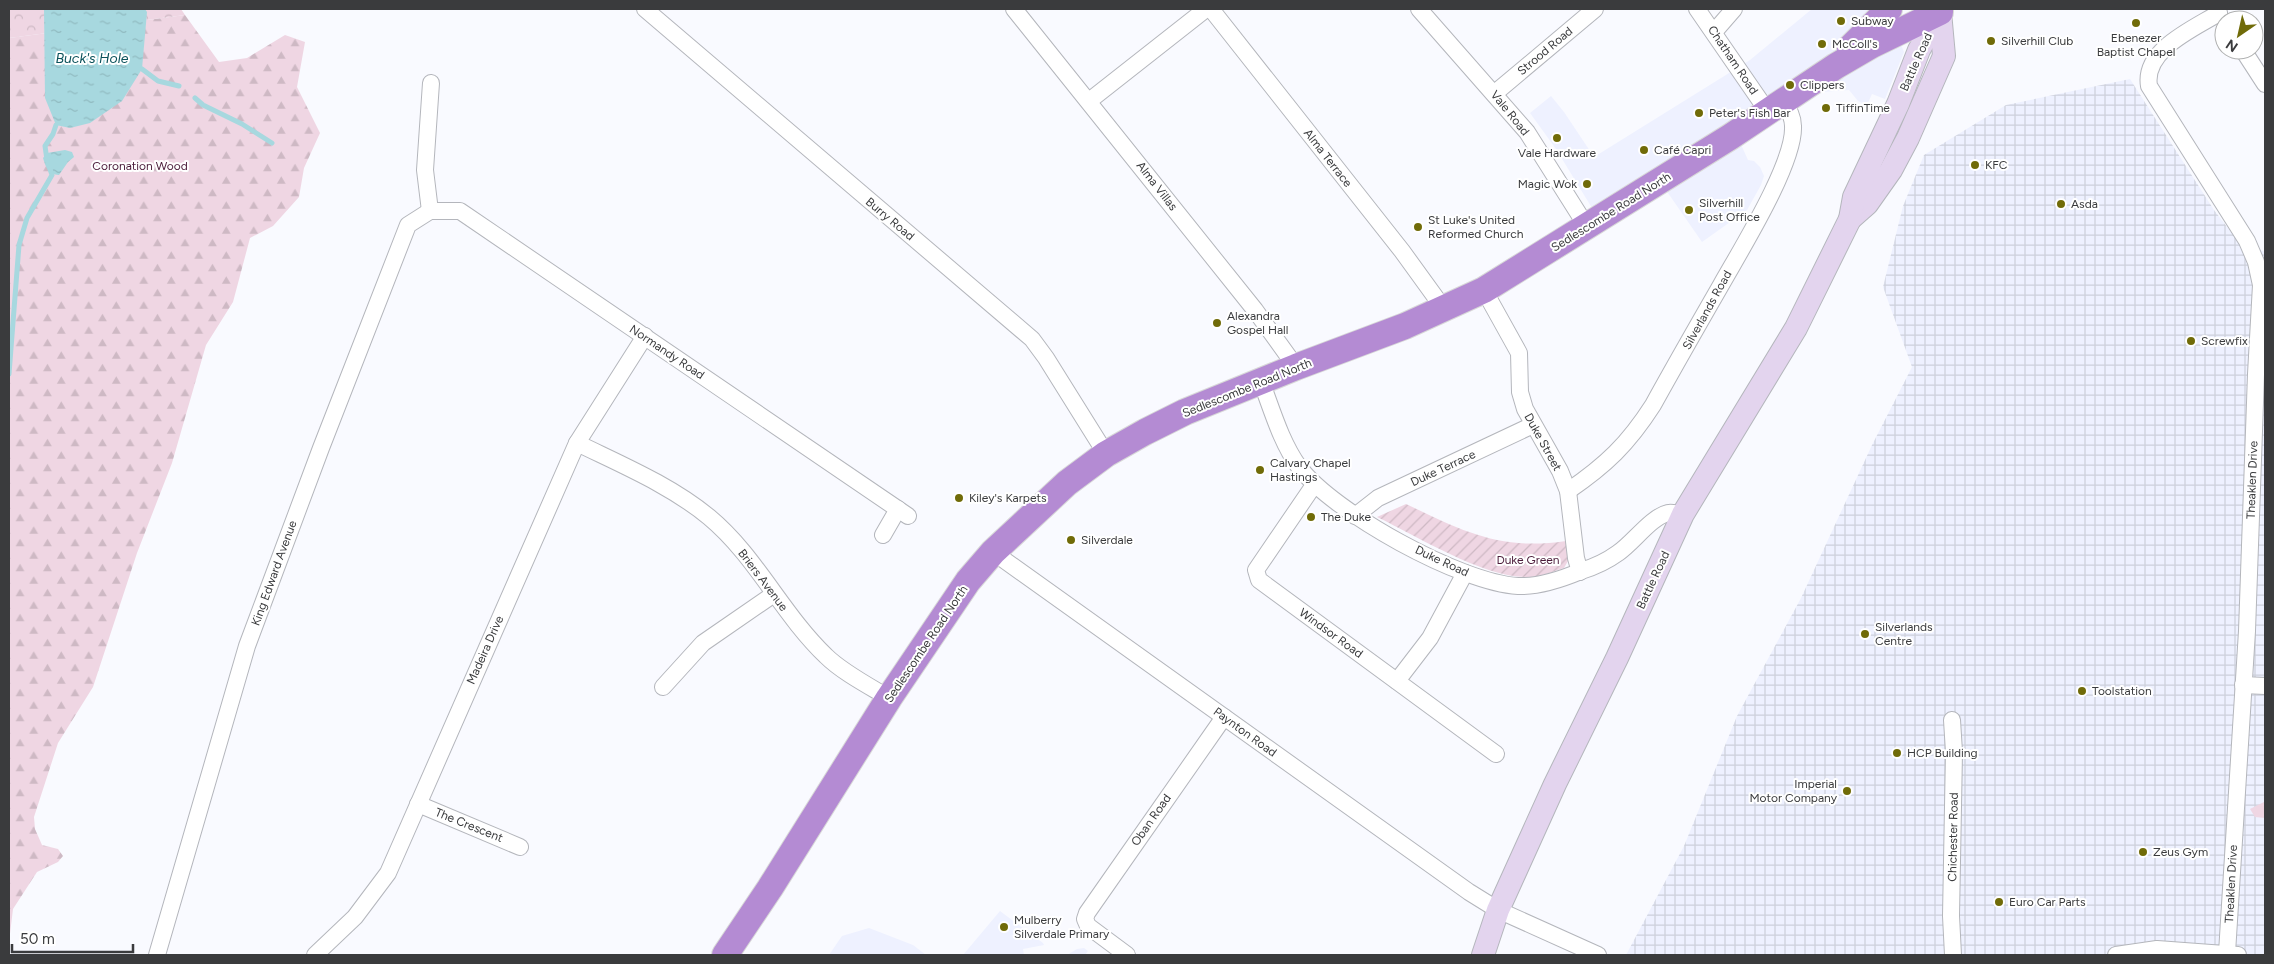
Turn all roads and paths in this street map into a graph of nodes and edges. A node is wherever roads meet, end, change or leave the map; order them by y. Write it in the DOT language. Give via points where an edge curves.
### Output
graph roads {
  1 [pos="645,9"];
  2 [pos="1014,9"];
  3 [pos="1206,9"];
  4 [pos="1211,9"];
  5 [pos="1419,9"];
  6 [pos="1595,9"];
  7 [pos="1697,9"];
  8 [pos="1734,9"];
  9 [pos="1888,9"];
  10 [pos="1940,10"];
  11 [pos="2214,18"];
  12 [pos="1714,32"];
  13 [pos="2249,60"];
  14 [pos="1836,66"];
  15 [pos="431,83"];
  16 [pos="2265,84"];
  17 [pos="1495,93"];
  18 [pos="1089,101"];
  19 [pos="1776,107"];
  20 [pos="430,211"];
  21 [pos="1587,227"];
  22 [pos="1484,290"];
  23 [pos="1444,309"];
  24 [pos="645,336"];
  25 [pos="1296,367"];
  26 [pos="1261,381"];
  27 [pos="1534,425"];
  28 [pos="577,443"];
  29 [pos="1106,454"];
  30 [pos="1314,485"];
  31 [pos="1568,491"];
  32 [pos="1683,514"];
  33 [pos="1355,516"];
  34 [pos="882,535"];
  35 [pos="993,552"];
  36 [pos="1580,572"];
  37 [pos="1465,573"];
  38 [pos="774,594"];
  39 [pos="1397,681"];
  40 [pos="2243,685"];
  41 [pos="2265,686"];
  42 [pos="663,687"];
  43 [pos="889,698"];
  44 [pos="1224,717"];
  45 [pos="1952,720"];
  46 [pos="1496,754"];
  47 [pos="418,804"];
  48 [pos="520,847"];
  49 [pos="1498,910"];
  50 [pos="2233,954"];
  51 [pos="157,955"];
  52 [pos="315,955"];
  53 [pos="725,955"];
  54 [pos="1127,955"];
  55 [pos="1483,955"];
  56 [pos="1598,955"];
  57 [pos="1953,955"];
  58 [pos="2116,955"];
  1 -- 29 [label="street, Burry Road" via="1032,339"];
  2 -- 18 [label="street, Alma Villas"];
  3 -- 18 [label="street"];
  4 -- 23 [label="street, Alma Terrace"];
  5 -- 17 [label="street, Vale Road"];
  6 -- 17 [label="street, Strood Road"];
  7 -- 12 [label="street, Chatham Road"];
  8 -- 12 [label="street"];
  9 -- 14 [label="highway"];
  10 -- 14 [label="highway, Sedlescombe Road North"];
  10 -- 32 [label="main road, Battle Road" via="1918,50 1898,104 1854,197 1850,219 1796,328"];
  11 -- 40 [label="street, Theaklen Drive" via="2162,50 2154,58 2148,77 2149,86 2247,242 2261,285"];
  12 -- 19 [label="street, Chatham Road"];
  13 -- 16 [label="street"];
  14 -- 19 [label="highway, Sedlescombe Road North"];
  15 -- 20 [label="street" via="425,170"];
  17 -- 21 [label="street, Vale Road" via="1527,132"];
  18 -- 25 [label="street, Alma Villas"];
  19 -- 21 [label="highway, Sedlescombe Road North"];
  19 -- 31 [label="street, Silverlands Road" via="1791,114 1794,128 1789,151 1754,226 1636,432 1613,458"];
  20 -- 24 [label="street, Normandy Road" via="460,211"];
  20 -- 51 [label="street, King Edward Avenue" via="408,225 400,244 247,646"];
  21 -- 22 [label="highway, Sedlescombe Road North"];
  22 -- 23 [label="highway, Sedlescombe Road North"];
  22 -- 27 [label="street, Duke Street" via="1519,353 1520,392"];
  23 -- 25 [label="highway, Sedlescombe Road North"];
  24 -- 28 [label="street, Madeira Drive"];
  24 -- 34 [label="street, Normandy Road" via="903,512"];
  25 -- 26 [label="highway, Sedlescombe Road North"];
  26 -- 29 [label="highway, Sedlescombe Road North" via="1185,412"];
  26 -- 30 [label="street, Duke Road" via="1282,436 1298,466"];
  27 -- 31 [label="street, Duke Street"];
  27 -- 33 [label="street, Duke Terrace" via="1378,498"];
  28 -- 38 [label="street, Briers Avenue" via="673,491 710,518 747,556"];
  28 -- 47 [label="street, Madeira Drive"];
  29 -- 35 [label="highway, Sedlescombe Road North" via="1068,482"];
  30 -- 33 [label="street, Duke Road"];
  30 -- 39 [label="street, Windsor Road" via="1256,570 1259,580"];
  31 -- 36 [label="street, Duke Street"];
  32 -- 36 [label="street, Duke Road" via="1669,512 1659,516 1619,552"];
  32 -- 49 [label="main road, Battle Road"];
  33 -- 37 [label="street, Duke Road"];
  35 -- 43 [label="highway, Sedlescombe Road North" via="963,588"];
  35 -- 44 [label="street, Paynton Road"];
  36 -- 37 [label="street, Duke Road" via="1546,583 1521,586"];
  37 -- 39 [label="street" via="1430,638"];
  38 -- 42 [label="street" via="703,643"];
  38 -- 43 [label="street, Briers Avenue" via="827,657"];
  39 -- 46 [label="street, Windsor Road"];
  40 -- 41 [label="street"];
  40 -- 50 [label="street, Theaklen Drive"];
  43 -- 53 [label="highway, Sedlescombe Road North"];
  44 -- 49 [label="street, Paynton Road"];
  44 -- 54 [label="street, Oban Road" via="1086,913 1088,926"];
  45 -- 57 [label="street, Chichester Road"];
  47 -- 48 [label="street, The Crescent"];
  47 -- 52 [label="street, Madeira Drive" via="388,873 355,917"];
  49 -- 55 [label="main road, Battle Road"];
  49 -- 56 [label="street, Paynton Road"];
  50 -- 58 [label="street" via="2157,949"];
}
